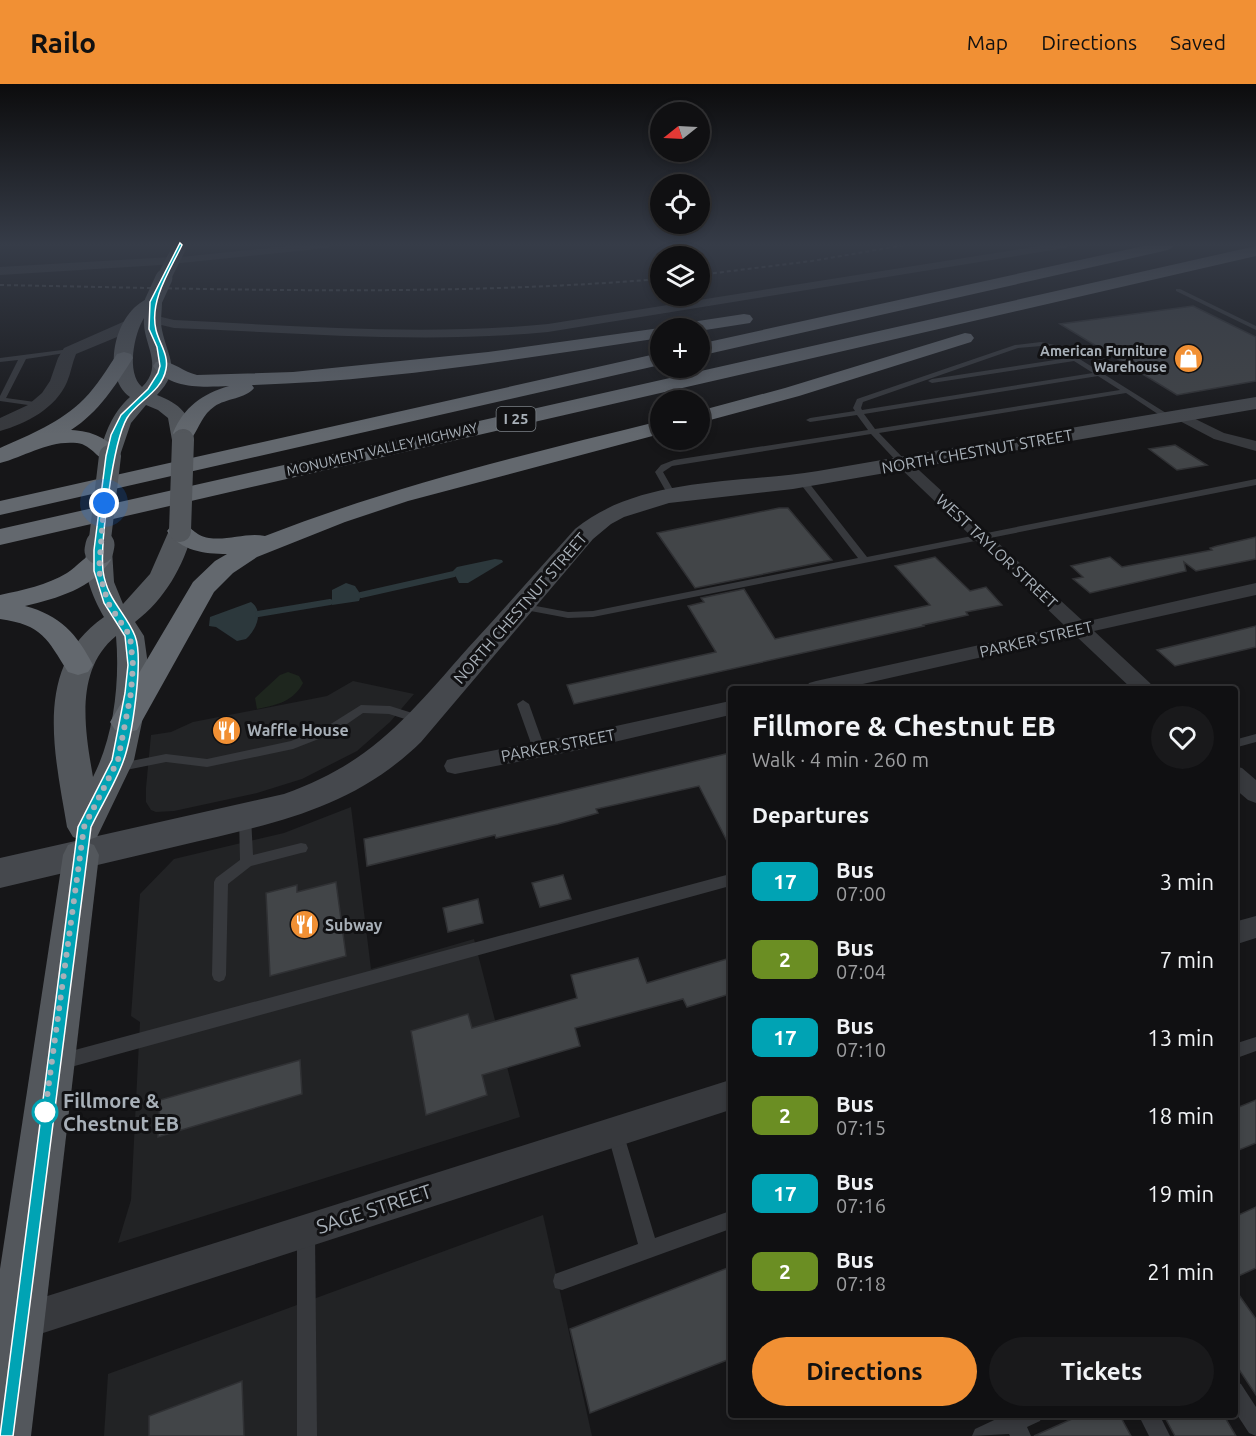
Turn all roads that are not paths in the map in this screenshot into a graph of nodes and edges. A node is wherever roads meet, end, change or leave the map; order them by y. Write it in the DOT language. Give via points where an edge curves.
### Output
graph roads {
  1 [pos="668,308"];
  2 [pos="885,308"];
  3 [pos="1007,308"];
  4 [pos="1064,308"];
  5 [pos="1215,308"];
  6 [pos="153,310"];
  7 [pos="766,315"];
  8 [pos="1018,322"];
  9 [pos="132,323"];
  10 [pos="710,324"];
  11 [pos="228,327"];
  12 [pos="1256,328"];
  13 [pos="983,332"];
  14 [pos="650,334"];
  15 [pos="710,348"];
  16 [pos="72,350"];
  17 [pos="125,353"];
  18 [pos="162,356"];
  19 [pos="23,357"];
  20 [pos="1076,359"];
  21 [pos="0,360"];
  22 [pos="650,361"];
  23 [pos="1100,374"];
  24 [pos="292,378"];
  25 [pos="900,386"];
  26 [pos="1127,391"];
  27 [pos="145,396"];
  28 [pos="1,399"];
  29 [pos="1256,403"];
  30 [pos="39,405"];
  31 [pos="859,412"];
  32 [pos="710,414"];
  33 [pos="1175,417"];
  34 [pos="810,420"];
  35 [pos="0,425"];
  36 [pos="650,430"];
  37 [pos="874,430"];
  38 [pos="184,436"];
  39 [pos="25,446"];
  40 [pos="1256,447"];
  41 [pos="0,456"];
  42 [pos="110,456"];
  43 [pos="903,463"];
  44 [pos="802,480"];
  45 [pos="1256,482"];
  46 [pos="672,495"];
  47 [pos="0,508"];
  48 [pos="180,531"];
  49 [pos="282,536"];
  50 [pos="0,537"];
  51 [pos="983,537"];
  52 [pos="98,555"];
  53 [pos="865,560"];
  54 [pos="1256,589"];
  55 [pos="0,603"];
  56 [pos="520,606"];
  57 [pos="0,610"];
  58 [pos="120,620"];
  59 [pos="1080,629"];
  60 [pos="78,665"];
  61 [pos="825,686"];
  62 [pos="1141,686"];
  63 [pos="523,704"];
  64 [pos="728,708"];
  65 [pos="422,720"];
  66 [pos="126,722"];
  67 [pos="1256,738"];
  68 [pos="1238,743"];
  69 [pos="539,749"];
  70 [pos="455,766"];
  71 [pos="115,768"];
  72 [pos="1238,778"];
  73 [pos="1256,794"];
  74 [pos="245,817"];
  75 [pos="83,841"];
  76 [pos="301,848"];
  77 [pos="247,862"];
  78 [pos="0,873"];
  79 [pos="728,881"];
  80 [pos="1256,927"];
  81 [pos="1238,933"];
  82 [pos="219,975"];
  83 [pos="1256,1044"];
  84 [pos="1238,1051"];
  85 [pos="51,1064"];
  86 [pos="728,1096"];
  87 [pos="615,1132"];
  88 [pos="728,1221"];
  89 [pos="306,1231"];
  90 [pos="649,1250"];
  91 [pos="562,1281"];
  92 [pos="9,1327"];
  93 [pos="1238,1397"];
  94 [pos="1150,1418"];
  95 [pos="1023,1424"];
  96 [pos="1256,1425"];
  97 [pos="3,1436"];
  98 [pos="307,1436"];
  99 [pos="982,1436"];
  100 [pos="1160,1436"];
  1 -- 11 [label="street" via="517,332 430,335"];
  2 -- 15 [label="highway"];
  3 -- 50 [label="highway, MONUMENT VALLEY HIGHWAY / I 25"];
  4 -- 8 [label="highway"];
  5 -- 12 [label="lane"];
  6 -- 9 [label="main road" via="141,311"];
  6 -- 11 [label="street" via="168,323"];
  6 -- 18 [label="main road" via="153,329"];
  7 -- 10 [label="highway"];
  9 -- 16 [label="street"];
  9 -- 17 [label="main road"];
  11 -- 18 [label="street" via="181,332 166,338"];
  13 -- 32 [label="highway"];
  14 -- 24 [label="highway" via="488,358"];
  16 -- 17 [label="street" via="100,344"];
  16 -- 19 [label="lane"];
  16 -- 30 [label="street" via="56,387"];
  17 -- 27 [label="main road" via="127,384"];
  17 -- 39 [label="highway" via="88,407"];
  18 -- 24 [label="highway" via="176,376 197,381"];
  18 -- 27 [label="main road" via="155,386"];
  19 -- 21 [label="lane"];
  19 -- 28 [label="lane"];
  20 -- 23 [label="lane"];
  20 -- 25 [label="lane"];
  20 -- 25 [label="lane" via="1048,345 1017,346"];
  22 -- 47 [label="highway, MONUMENT VALLEY HIGHWAY / I 25"];
  23 -- 26 [label="lane"];
  23 -- 31 [label="lane"];
  24 -- 38 [label="highway" via="211,399 189,417"];
  25 -- 31 [label="lane" via="860,401"];
  26 -- 33 [label="lane"];
  26 -- 37 [label="lane"];
  27 -- 38 [label="main road" via="171,410 180,421"];
  27 -- 42 [label="main road" via="120,423"];
  28 -- 30 [label="lane"];
  29 -- 33 [label="main road, NORTH CHESTNUT STREET"];
  30 -- 35 [label="street"];
  31 -- 34 [label="lane"];
  31 -- 37 [label="lane"];
  33 -- 40 [label="street"];
  33 -- 43 [label="main road, NORTH CHESTNUT STREET"];
  36 -- 49 [label="highway" via="429,487"];
  37 -- 43 [label="lane"];
  37 -- 46 [label="lane" via="668,464 659,472"];
  38 -- 48 [label="main road, bridge"];
  39 -- 41 [label="highway"];
  39 -- 42 [label="highway" via="86,437 98,442"];
  42 -- 52 [label="main road, bridge"];
  43 -- 44 [label="main road, NORTH CHESTNUT STREET"];
  43 -- 51 [label="street, WEST TAYLOR STREET"];
  44 -- 46 [label="main road, NORTH CHESTNUT STREET"];
  44 -- 53 [label="lane"];
  45 -- 51 [label="lane"];
  46 -- 56 [label="main road, NORTH CHESTNUT STREET" via="627,507 602,519 576,542"];
  48 -- 49 [label="highway" via="193,542 215,546 244,545"];
  48 -- 58 [label="main road" via="159,580"];
  49 -- 66 [label="highway" via="240,556 203,588"];
  51 -- 53 [label="lane"];
  51 -- 59 [label="street, WEST TAYLOR STREET"];
  52 -- 55 [label="highway" via="87,572 69,584"];
  52 -- 58 [label="main road" via="105,594"];
  53 -- 56 [label="lane" via="593,614 568,615"];
  54 -- 59 [label="street, PARKER STREET"];
  56 -- 65 [label="main road, NORTH CHESTNUT STREET"];
  57 -- 60 [label="highway" via="26,615 55,629 68,643"];
  58 -- 60 [label="main road" via="93,641"];
  58 -- 66 [label="main road" via="132,649"];
  59 -- 61 [label="street, PARKER STREET"];
  59 -- 62 [label="street, WEST TAYLOR STREET"];
  60 -- 75 [label="main road" via="70,732"];
  63 -- 69 [label="lane"];
  64 -- 69 [label="street, PARKER STREET"];
  65 -- 71 [label="lane" via="390,710 361,709 330,730 293,745 207,764 166,758"];
  65 -- 74 [label="main road, NORTH CHESTNUT STREET" via="390,753 352,780 306,800"];
  66 -- 71 [label="main road"];
  67 -- 68 [label="lane"];
  69 -- 70 [label="street, PARKER STREET"];
  71 -- 75 [label="main road"];
  72 -- 73 [label="street"];
  74 -- 75 [label="main road, NORTH CHESTNUT STREET"];
  74 -- 77 [label="lane"];
  75 -- 78 [label="main road, NORTH CHESTNUT STREET"];
  75 -- 85 [label="main road"];
  76 -- 77 [label="lane"];
  77 -- 82 [label="lane" via="221,882"];
  79 -- 85 [label="lane"];
  80 -- 81 [label="street"];
  83 -- 84 [label="lane"];
  85 -- 92 [label="main road"];
  86 -- 87 [label="street, SAGE STREET"];
  87 -- 89 [label="street, SAGE STREET"];
  87 -- 90 [label="lane"];
  88 -- 90 [label="lane"];
  89 -- 92 [label="street, SAGE STREET"];
  89 -- 98 [label="lane"];
  90 -- 91 [label="lane"];
  92 -- 97 [label="main road"];
  93 -- 96 [label="lane"];
  94 -- 100 [label="lane"];
  95 -- 99 [label="lane"];
}
